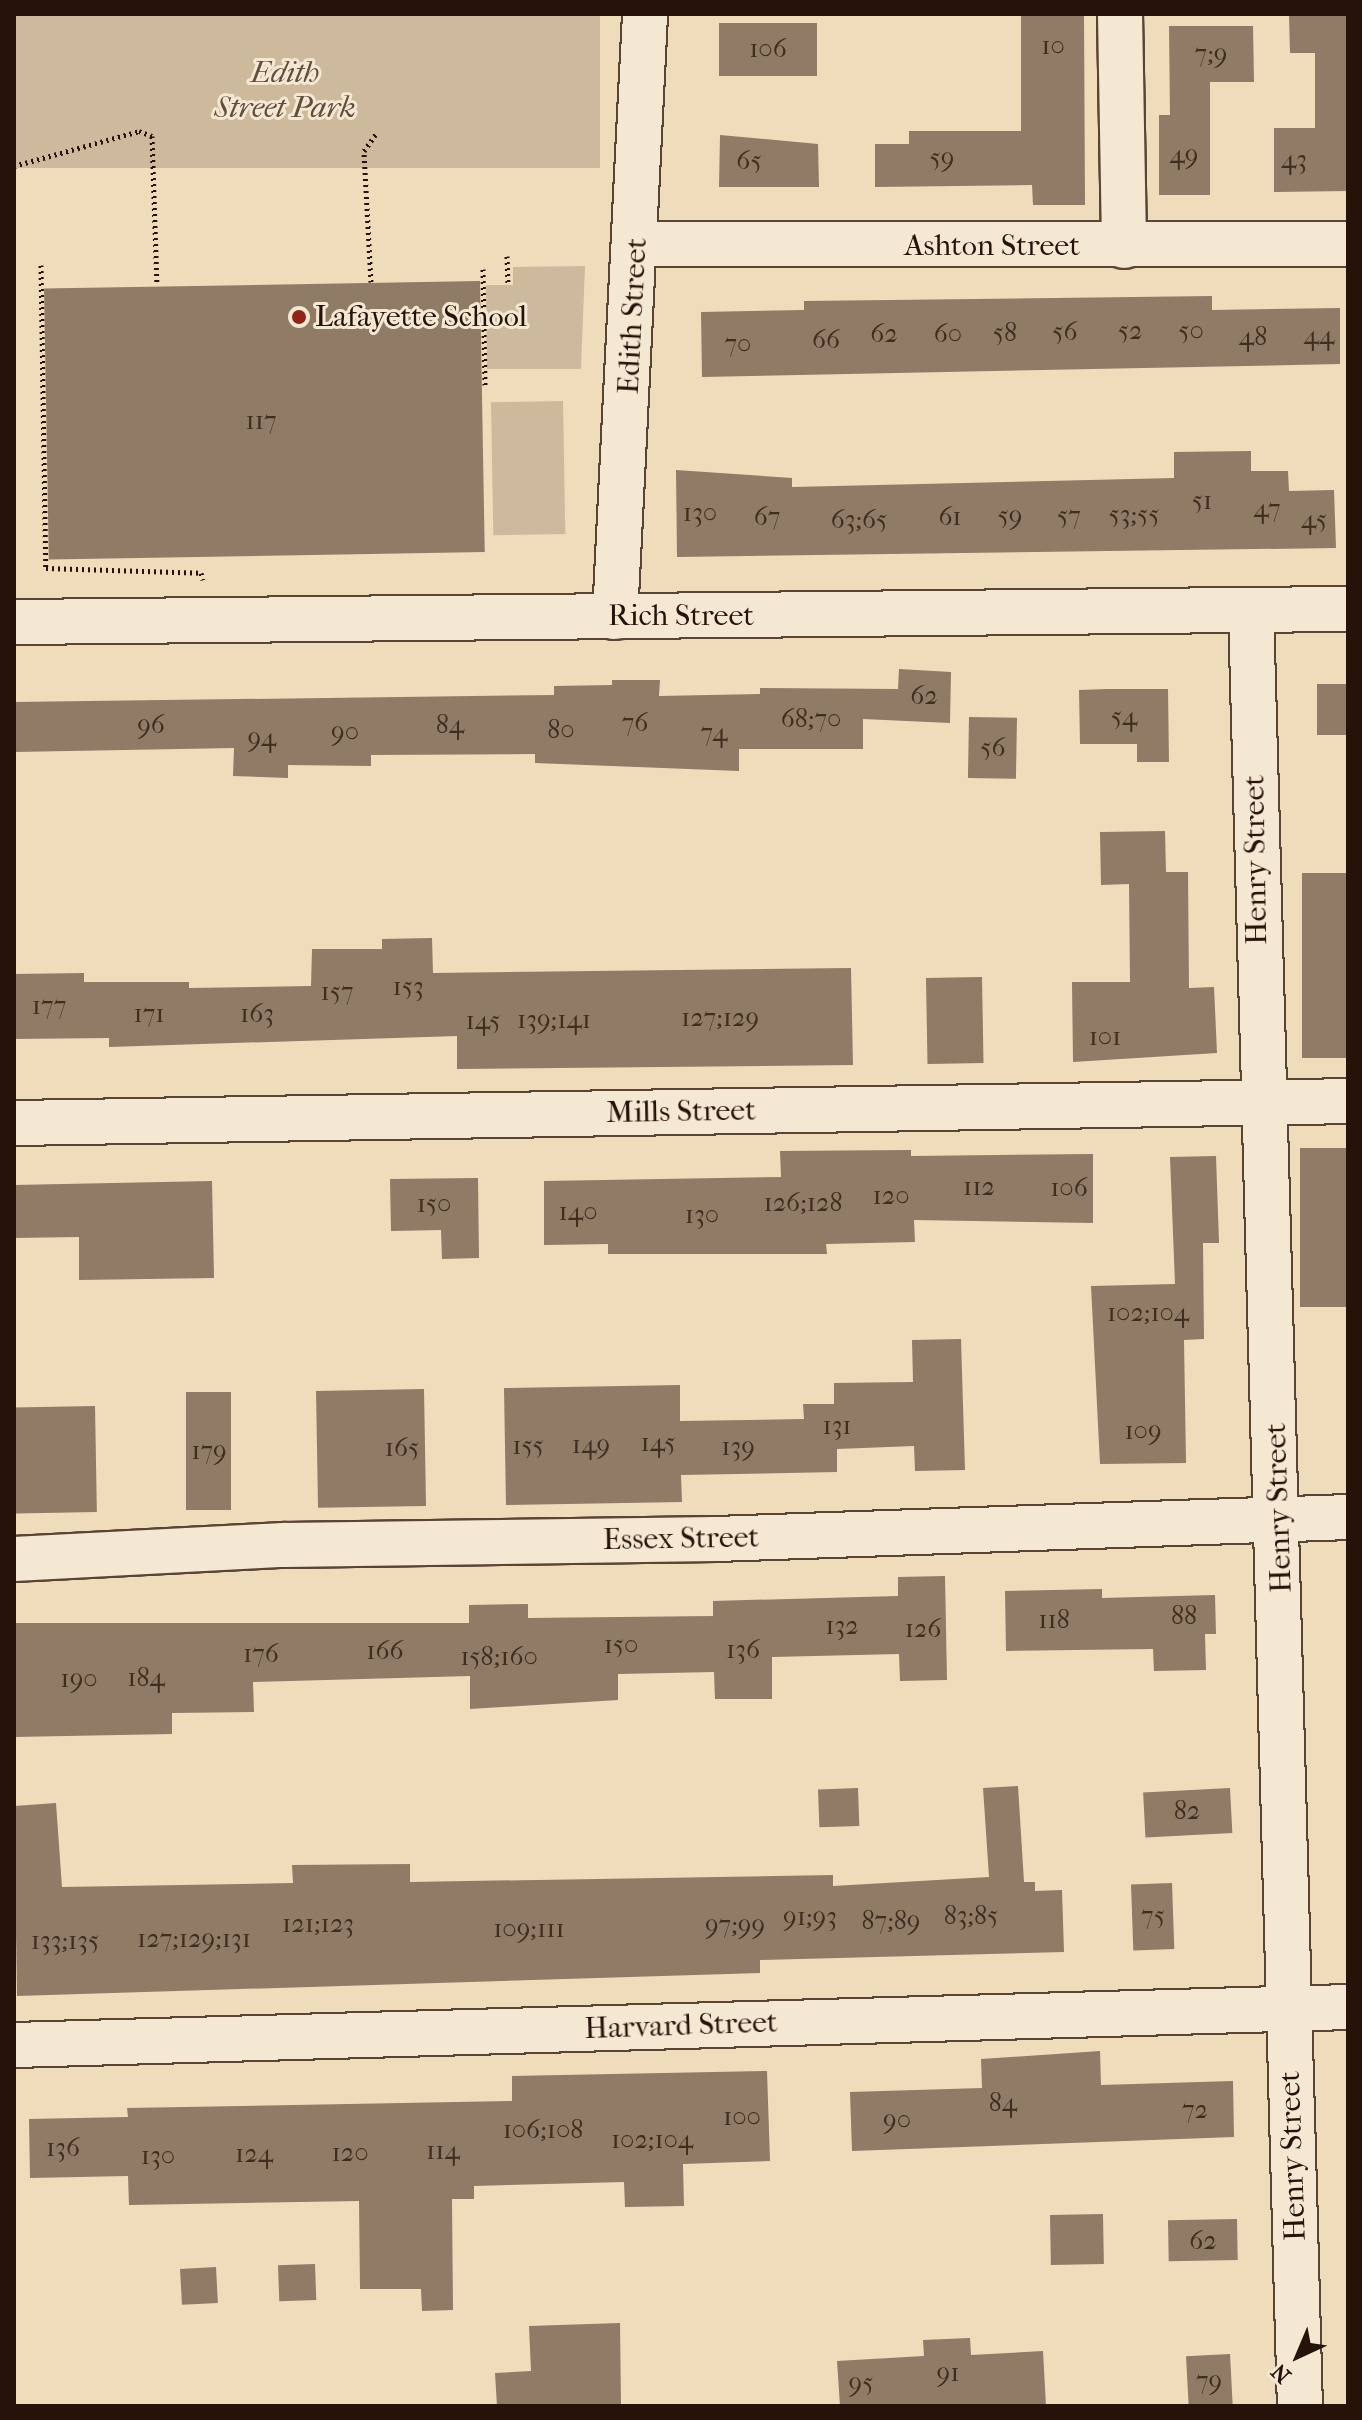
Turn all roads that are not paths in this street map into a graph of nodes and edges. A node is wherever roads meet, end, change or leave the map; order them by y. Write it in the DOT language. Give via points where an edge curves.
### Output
graph roads {
  1 [pos="645,14"];
  2 [pos="1120,14"];
  3 [pos="637,244"];
  4 [pos="1348,244"];
  5 [pos="1124,246"];
  6 [pos="1348,609"];
  7 [pos="1251,610"];
  8 [pos="615,617"];
  9 [pos="14,622"];
  10 [pos="1348,1101"];
  11 [pos="1262,1103"];
  12 [pos="14,1123"];
  13 [pos="1348,1517"];
  14 [pos="1281,1519"];
  15 [pos="14,1559"];
  16 [pos="1348,2007"];
  17 [pos="1288,2009"];
  18 [pos="14,2045"];
  19 [pos="1300,2406"];
  1 -- 3 [label="street, Edith Street"];
  2 -- 5 [label="street"];
  3 -- 5 [label="street, Ashton Street"];
  3 -- 8 [label="street, Edith Street"];
  4 -- 5 [label="street, Ashton Street"];
  6 -- 7 [label="street, Rich Street"];
  7 -- 8 [label="street, Rich Street"];
  7 -- 11 [label="street, Henry Street"];
  8 -- 9 [label="street, Rich Street"];
  10 -- 11 [label="street, Mills Street"];
  11 -- 12 [label="street, Mills Street"];
  11 -- 14 [label="street, Henry Street"];
  13 -- 14 [label="street, Essex Street"];
  14 -- 15 [label="street, Essex Street"];
  14 -- 17 [label="street, Henry Street"];
  16 -- 17 [label="street, Harvard Street"];
  17 -- 18 [label="street, Harvard Street"];
  17 -- 19 [label="street, Henry Street"];
}
